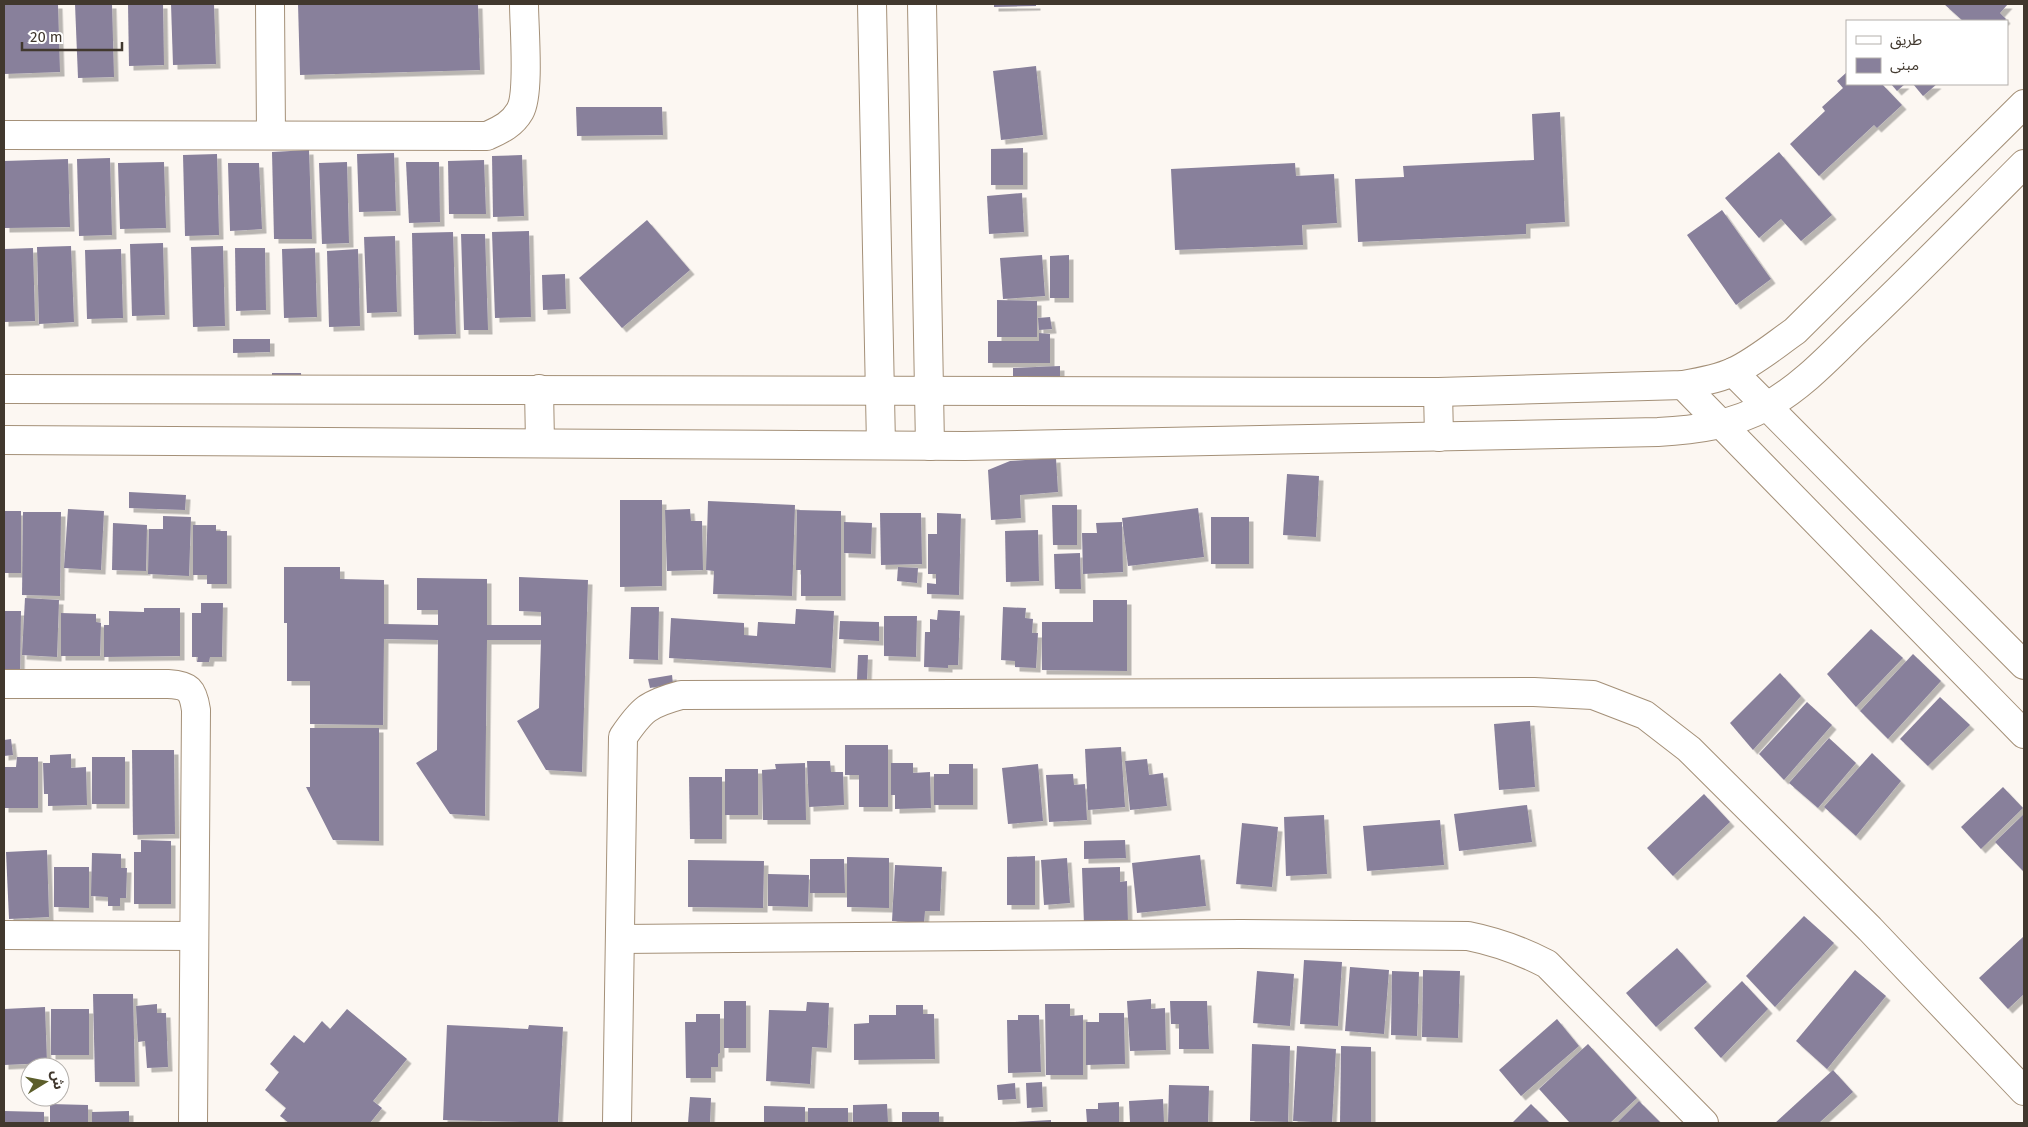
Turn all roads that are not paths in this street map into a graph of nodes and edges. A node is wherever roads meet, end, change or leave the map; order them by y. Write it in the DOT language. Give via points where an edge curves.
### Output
graph roads {
  1 [pos="270,4"];
  2 [pos="524,4"];
  3 [pos="872,4"];
  4 [pos="922,4"];
  5 [pos="2024,104"];
  6 [pos="4,135"];
  7 [pos="271,135"];
  8 [pos="2024,164"];
  9 [pos="1733,372"];
  10 [pos="1684,385"];
  11 [pos="4,389"];
  12 [pos="539,389"];
  13 [pos="880,390"];
  14 [pos="928,390"];
  15 [pos="1438,392"];
  16 [pos="1767,406"];
  17 [pos="1722,424"];
  18 [pos="1439,437"];
  19 [pos="4,440"];
  20 [pos="540,443"];
  21 [pos="881,446"];
  22 [pos="930,446"];
  23 [pos="2024,665"];
  24 [pos="4,684"];
  25 [pos="2024,734"];
  26 [pos="4,935"];
  27 [pos="194,936"];
  28 [pos="620,939"];
  29 [pos="2024,1091"];
  30 [pos="193,1123"];
  31 [pos="617,1123"];
  32 [pos="1704,1123"];
  1 -- 7 [label="street"];
  2 -- 7 [label="street" via="525,88 521,110 507,127 486,136 466,137"];
  3 -- 13 [label="street"];
  4 -- 14 [label="street"];
  5 -- 9 [label="street" via="1794,331"];
  6 -- 7 [label="street"];
  8 -- 16 [label="street" via="1811,374"];
  9 -- 10 [label="street"];
  9 -- 16 [label="street"];
  10 -- 15 [label="street"];
  10 -- 17 [label="street"];
  11 -- 12 [label="street"];
  12 -- 13 [label="street"];
  12 -- 20 [label="street"];
  13 -- 14 [label="street"];
  13 -- 21 [label="street"];
  14 -- 15 [label="street"];
  14 -- 22 [label="street"];
  15 -- 18 [label="street"];
  16 -- 17 [label="street"];
  16 -- 23 [label="street"];
  17 -- 18 [label="street" via="1658,432"];
  17 -- 25 [label="street"];
  18 -- 22 [label="street"];
  19 -- 20 [label="street"];
  20 -- 21 [label="street"];
  21 -- 22 [label="street"];
  24 -- 27 [label="street" via="168,684 183,685 194,695"];
  26 -- 27 [label="street"];
  27 -- 30 [label="street"];
  28 -- 29 [label="street" via="623,737 637,716 656,702 680,695 1534,692 1593,695 1645,715 1689,749 1870,929"];
  28 -- 31 [label="street"];
  28 -- 32 [label="street" via="1241,934 1468,936 1519,949 1547,964"];
}
